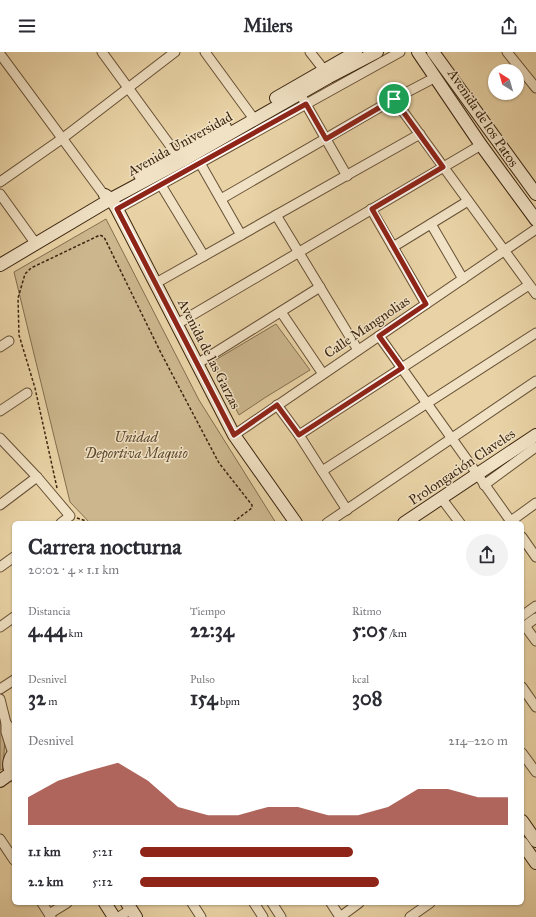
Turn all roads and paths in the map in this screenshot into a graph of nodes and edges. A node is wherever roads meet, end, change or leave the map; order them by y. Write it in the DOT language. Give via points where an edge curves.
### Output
graph roads {
  1 [pos="102,52"];
  2 [pos="175,52"];
  3 [pos="205,52"];
  4 [pos="310,52"];
  5 [pos="356,52"];
  6 [pos="376,52"];
  7 [pos="400,52"];
  8 [pos="418,52"];
  9 [pos="433,52"];
  10 [pos="507,52"];
  11 [pos="0,54"];
  12 [pos="326,73"];
  13 [pos="436,77"];
  14 [pos="128,88"];
  15 [pos="536,88"];
  16 [pos="301,94"];
  17 [pos="394,99"];
  18 [pos="252,116"];
  19 [pos="420,134"];
  20 [pos="63,138"];
  21 [pos="326,139"];
  22 [pos="481,145"];
  23 [pos="179,158"];
  24 [pos="200,163"];
  25 [pos="443,167"];
  26 [pos="347,176"];
  27 [pos="0,182"];
  28 [pos="161,185"];
  29 [pos="0,194"];
  30 [pos="536,194"];
  31 [pos="221,200"];
  32 [pos="111,201"];
  33 [pos="468,201"];
  34 [pos="372,209"];
  35 [pos="276,215"];
  36 [pos="536,220"];
  37 [pos="431,224"];
  38 [pos="536,229"];
  39 [pos="241,235"];
  40 [pos="34,241"];
  41 [pos="393,247"];
  42 [pos="504,251"];
  43 [pos="299,252"];
  44 [pos="204,256"];
  45 [pos="0,261"];
  46 [pos="463,279"];
  47 [pos="156,283"];
  48 [pos="529,285"];
  49 [pos="320,287"];
  50 [pos="536,294"];
  51 [pos="426,304"];
  52 [pos="281,312"];
  53 [pos="177,324"];
  54 [pos="536,333"];
  55 [pos="379,336"];
  56 [pos="9,341"];
  57 [pos="0,347"];
  58 [pos="358,350"];
  59 [pos="197,364"];
  60 [pos="402,368"];
  61 [pos="323,374"];
  62 [pos="536,381"];
  63 [pos="26,393"];
  64 [pos="427,404"];
  65 [pos="277,405"];
  66 [pos="0,410"];
  67 [pos="234,435"];
  68 [pos="299,435"];
  69 [pos="536,435"];
  70 [pos="452,438"];
  71 [pos="1,442"];
  72 [pos="536,447"];
  73 [pos="322,471"];
  74 [pos="477,474"];
  75 [pos="37,478"];
  76 [pos="484,485"];
  77 [pos="58,491"];
  78 [pos="442,499"];
  79 [pos="536,503"];
  80 [pos="0,505"];
  81 [pos="347,510"];
  82 [pos="70,516"];
  83 [pos="64,521"];
  84 [pos="86,521"];
  85 [pos="235,521"];
  86 [pos="295,521"];
  87 [pos="330,521"];
  88 [pos="409,521"];
  89 [pos="458,521"];
  90 [pos="510,521"];
  91 [pos="512,521"];
  92 [pos="524,540"];
  93 [pos="536,556"];
  94 [pos="12,558"];
  95 [pos="0,567"];
  96 [pos="536,606"];
  97 [pos="524,615"];
  98 [pos="12,618"];
  99 [pos="536,618"];
  100 [pos="0,627"];
  101 [pos="524,627"];
  102 [pos="536,641"];
  103 [pos="12,681"];
  104 [pos="0,689"];
  105 [pos="524,690"];
  106 [pos="0,699"];
  107 [pos="536,707"];
  108 [pos="6,723"];
  109 [pos="12,730"];
  110 [pos="12,750"];
  111 [pos="12,756"];
  112 [pos="524,756"];
  113 [pos="12,771"];
  114 [pos="536,772"];
  115 [pos="12,774"];
  116 [pos="0,780"];
  117 [pos="524,824"];
  118 [pos="0,839"];
  119 [pos="536,840"];
  120 [pos="524,846"];
  121 [pos="12,857"];
  122 [pos="536,863"];
  123 [pos="43,905"];
  124 [pos="64,905"];
  125 [pos="106,905"];
  126 [pos="193,905"];
  127 [pos="255,905"];
  128 [pos="273,905"];
  129 [pos="332,905"];
  130 [pos="356,905"];
  131 [pos="427,905"];
  132 [pos="131,910"];
  133 [pos="50,915"];
  134 [pos="114,917"];
  135 [pos="119,917"];
  136 [pos="201,917"];
  137 [pos="263,917"];
  138 [pos="281,917"];
  139 [pos="340,917"];
  140 [pos="410,917"];
  1 -- 14 [label="street"];
  2 -- 14 [label="street"];
  3 -- 18 [label="street"];
  4 -- 12 [label="street"];
  5 -- 12 [label="street, Avenida Universidad"];
  6 -- 12 [label="street, Avenida Universidad"];
  7 -- 16 [label="street"];
  8 -- 13 [label="street, Avenida de los Patos"];
  9 -- 30 [label="street, Avenida de los Patos"];
  10 -- 15 [label="street"];
  11 -- 20 [label="street"];
  12 -- 16 [label="street, Avenida Universidad"];
  13 -- 17 [label="street"];
  13 -- 22 [label="street, Avenida de los Patos"];
  14 -- 20 [label="street"];
  14 -- 23 [label="street"];
  16 -- 18 [label="street, Avenida Universidad"];
  16 -- 21 [label="street"];
  16 -- 24 [label="street"];
  17 -- 19 [label="street"];
  17 -- 21 [label="street"];
  18 -- 23 [label="street, Avenida Universidad"];
  19 -- 25 [label="street"];
  19 -- 26 [label="street"];
  20 -- 27 [label="street"];
  20 -- 32 [label="street"];
  21 -- 26 [label="street"];
  21 -- 31 [label="street"];
  22 -- 25 [label="street"];
  22 -- 36 [label="street, Avenida de los Patos"];
  23 -- 32 [label="street, Avenida Universidad"];
  24 -- 28 [label="street"];
  24 -- 31 [label="street"];
  25 -- 33 [label="street"];
  25 -- 34 [label="street"];
  26 -- 35 [label="street"];
  28 -- 32 [label="street"];
  28 -- 44 [label="street"];
  29 -- 40 [label="street"];
  31 -- 39 [label="street"];
  32 -- 40 [label="street, Avenida Universidad"];
  32 -- 47 [label="street, Avenida de las Garzas"];
  33 -- 37 [label="street"];
  33 -- 42 [label="street"];
  34 -- 41 [label="street"];
  34 -- 43 [label="street"];
  35 -- 39 [label="street"];
  35 -- 43 [label="street"];
  37 -- 41 [label="street"];
  37 -- 46 [label="street"];
  38 -- 42 [label="street, Calle Mangnolias"];
  39 -- 44 [label="street"];
  40 -- 45 [label="street, Avenida Universidad"];
  41 -- 51 [label="street"];
  42 -- 46 [label="street, Calle Mangnolias"];
  42 -- 48 [label="street"];
  43 -- 49 [label="street"];
  43 -- 53 [label="street"];
  44 -- 47 [label="street"];
  46 -- 51 [label="street, Calle Mangnolias"];
  47 -- 53 [label="street, Avenida de las Garzas"];
  48 -- 50 [label="street"];
  48 -- 60 [label="street"];
  49 -- 52 [label="street"];
  49 -- 58 [label="street"];
  51 -- 55 [label="street, Calle Mangnolias"];
  52 -- 59 [label="street"];
  52 -- 61 [label="street"];
  53 -- 59 [label="street, Avenida de las Garzas"];
  54 -- 64 [label="street"];
  55 -- 58 [label="street, Calle Mangnolias"];
  55 -- 60 [label="street"];
  56 -- 57 [label="street"];
  58 -- 61 [label="street, Calle Mangnolias"];
  59 -- 67 [label="street, Avenida de las Garzas"];
  60 -- 64 [label="street"];
  60 -- 68 [label="street"];
  61 -- 65 [label="street, Calle Mangnolias"];
  62 -- 70 [label="street"];
  63 -- 66 [label="street"];
  64 -- 70 [label="street"];
  64 -- 73 [label="street"];
  65 -- 67 [label="street, Calle Mangnolias"];
  65 -- 68 [label="street"];
  67 -- 86 [label="street, Avenida de las Garzas"];
  68 -- 73 [label="street"];
  69 -- 74 [label="street, Prolongación Claveles"];
  70 -- 74 [label="street"];
  70 -- 81 [label="street"];
  71 -- 75 [label="street"];
  72 -- 76 [label="street"];
  73 -- 81 [label="street"];
  74 -- 76 [label="street"];
  74 -- 78 [label="street, Prolongación Claveles"];
  75 -- 80 [label="street"];
  75 -- 82 [label="street"];
  76 -- 90 [label="street"];
  77 -- 85 [label="path" via="35,388 19,335 18,298 25,274 31,268 100,235 104,237 219,463 252,505 252,508"];
  78 -- 88 [label="street, Prolongación Claveles"];
  78 -- 89 [label="street"];
  79 -- 91 [label="street"];
  81 -- 87 [label="street"];
  82 -- 83 [label="street"];
  82 -- 84 [label="path"];
  92 -- 93 [label="street"];
  94 -- 95 [label="street"];
  96 -- 97 [label="street"];
  98 -- 100 [label="street"];
  99 -- 101 [label="street"];
  101 -- 102 [label="street"];
  103 -- 104 [label="street"];
  105 -- 107 [label="street"];
  106 -- 108 [label="street"];
  108 -- 109 [label="street"];
  108 -- 110 [label="street"];
  111 -- 113 [label="street" via="9,763"];
  112 -- 114 [label="street"];
  115 -- 116 [label="street"];
  117 -- 119 [label="street"];
  118 -- 121 [label="street"];
  120 -- 122 [label="street"];
  123 -- 133 [label="street"];
  124 -- 133 [label="street"];
  125 -- 134 [label="street"];
  126 -- 136 [label="street"];
  127 -- 137 [label="street"];
  128 -- 138 [label="street"];
  129 -- 139 [label="street"];
  130 -- 139 [label="street"];
  131 -- 140 [label="street"];
  132 -- 135 [label="street"];
}
